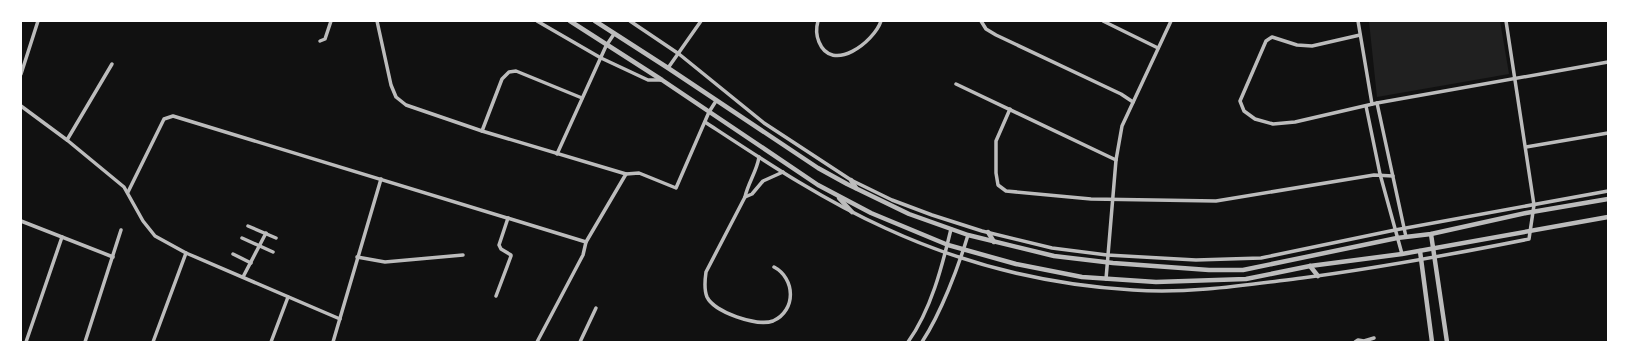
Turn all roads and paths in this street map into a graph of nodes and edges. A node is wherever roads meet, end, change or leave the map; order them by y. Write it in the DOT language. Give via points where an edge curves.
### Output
graph roads {
  1 [pos="38,21"];
  2 [pos="331,21"];
  3 [pos="377,21"];
  4 [pos="537,21"];
  5 [pos="570,21"];
  6 [pos="595,21"];
  7 [pos="630,21"];
  8 [pos="701,21"];
  9 [pos="818,21"];
  10 [pos="881,21"];
  11 [pos="981,21"];
  12 [pos="1103,21"];
  13 [pos="1171,21"];
  14 [pos="1358,21"];
  15 [pos="1506,21"];
  16 [pos="614,34"];
  17 [pos="1360,35"];
  18 [pos="320,41"];
  19 [pos="606,46"];
  20 [pos="1158,48"];
  21 [pos="679,54"];
  22 [pos="601,58"];
  23 [pos="1608,62"];
  24 [pos="112,64"];
  25 [pos="668,68"];
  26 [pos="21,74"];
  27 [pos="1514,78"];
  28 [pos="662,80"];
  29 [pos="956,84"];
  30 [pos="582,98"];
  31 [pos="716,101"];
  32 [pos="1132,102"];
  33 [pos="1377,102"];
  34 [pos="1372,104"];
  35 [pos="21,106"];
  36 [pos="1366,106"];
  37 [pos="1010,109"];
  38 [pos="709,112"];
  39 [pos="705,122"];
  40 [pos="482,131"];
  41 [pos="1608,133"];
  42 [pos="67,140"];
  43 [pos="1526,147"];
  44 [pos="557,154"];
  45 [pos="759,157"];
  46 [pos="1116,160"];
  47 [pos="783,172"];
  48 [pos="626,174"];
  49 [pos="1380,174"];
  50 [pos="1393,176"];
  51 [pos="381,179"];
  52 [pos="851,180"];
  53 [pos="857,189"];
  54 [pos="1608,191"];
  55 [pos="128,192"];
  56 [pos="836,195"];
  57 [pos="745,197"];
  58 [pos="1112,198"];
  59 [pos="1608,199"];
  60 [pos="1534,205"];
  61 [pos="1534,211"];
  62 [pos="852,212"];
  63 [pos="932,215"];
  64 [pos="1608,217"];
  65 [pos="508,218"];
  66 [pos="21,221"];
  67 [pos="930,222"];
  68 [pos="248,226"];
  69 [pos="951,229"];
  70 [pos="1404,229"];
  71 [pos="121,230"];
  72 [pos="1395,230"];
  73 [pos="1532,231"];
  74 [pos="988,232"];
  75 [pos="266,233"];
  76 [pos="1431,234"];
  77 [pos="968,235"];
  78 [pos="62,237"];
  79 [pos="1406,237"];
  80 [pos="242,238"];
  81 [pos="276,238"];
  82 [pos="1397,238"];
  83 [pos="586,242"];
  84 [pos="994,242"];
  85 [pos="948,244"];
  86 [pos="259,247"];
  87 [pos="963,249"];
  88 [pos="1434,249"];
  89 [pos="1420,251"];
  90 [pos="273,252"];
  91 [pos="945,252"];
  92 [pos="186,253"];
  93 [pos="233,254"];
  94 [pos="1402,254"];
  95 [pos="463,255"];
  96 [pos="1107,255"];
  97 [pos="113,257"];
  98 [pos="358,257"];
  99 [pos="960,257"];
  100 [pos="1435,257"];
  101 [pos="1421,259"];
  102 [pos="1107,262"];
  103 [pos="251,263"];
  104 [pos="1310,266"];
  105 [pos="774,267"];
  106 [pos="1318,276"];
  107 [pos="243,278"];
  108 [pos="1106,279"];
  109 [pos="496,296"];
  110 [pos="288,297"];
  111 [pos="596,308"];
  112 [pos="340,319"];
  113 [pos="1374,338"];
  114 [pos="26,342"];
  115 [pos="85,342"];
  116 [pos="153,342"];
  117 [pos="271,342"];
  118 [pos="333,342"];
  119 [pos="537,342"];
  120 [pos="580,342"];
  121 [pos="908,342"];
  122 [pos="922,342"];
  123 [pos="1355,342"];
  124 [pos="1364,342"];
  125 [pos="1432,342"];
  126 [pos="1447,342"];
  1 -- 26 [label="street"];
  2 -- 18 [label="street" via="324,39"];
  3 -- 40 [label="street" via="391,85 400,101 413,108"];
  4 -- 22 [label="street"];
  5 -- 19 [label="street"];
  6 -- 16 [label="street"];
  7 -- 21 [label="street"];
  8 -- 21 [label="street"];
  9 -- 10 [label="street" via="816,35 819,44 826,53 835,56 844,55 862,44 877,30"];
  11 -- 32 [label="street" via="986,29 996,35 1121,94"];
  12 -- 20 [label="street"];
  13 -- 20 [label="street"];
  14 -- 17 [label="street"];
  15 -- 27 [label="street"];
  16 -- 19 [label="street"];
  16 -- 25 [label="street"];
  17 -- 34 [label="street"];
  17 -- 36 [label="street" via="1312,46 1297,45 1272,37 1266,42 1240,101 1244,111 1255,119 1273,124 1295,122"];
  19 -- 22 [label="street"];
  19 -- 28 [label="street"];
  20 -- 32 [label="street"];
  21 -- 25 [label="street"];
  21 -- 52 [label="street" via="764,123"];
  22 -- 28 [label="street" via="648,80"];
  22 -- 30 [label="street"];
  23 -- 27 [label="street"];
  24 -- 42 [label="street"];
  25 -- 31 [label="street"];
  27 -- 33 [label="street"];
  27 -- 43 [label="street"];
  28 -- 38 [label="street"];
  29 -- 37 [label="street"];
  30 -- 40 [label="street" via="516,71 509,72 502,79"];
  30 -- 44 [label="street"];
  31 -- 38 [label="street"];
  31 -- 53 [label="street" via="818,168"];
  32 -- 46 [label="street" via="1122,126"];
  33 -- 34 [label="street"];
  33 -- 50 [label="street"];
  34 -- 36 [label="street"];
  35 -- 42 [label="street"];
  36 -- 49 [label="street"];
  37 -- 46 [label="street"];
  37 -- 58 [label="street" via="996,141 998,185 1006,191 1092,199"];
  38 -- 39 [label="street"];
  38 -- 56 [label="street"];
  39 -- 45 [label="street"];
  39 -- 48 [label="street" via="676,188 639,173"];
  40 -- 44 [label="street"];
  41 -- 43 [label="street"];
  42 -- 55 [label="street"];
  43 -- 60 [label="street"];
  44 -- 48 [label="street"];
  45 -- 47 [label="street"];
  45 -- 57 [label="street"];
  46 -- 58 [label="street"];
  47 -- 57 [label="street" via="763,182 752,194"];
  47 -- 62 [label="street"];
  48 -- 83 [label="street"];
  49 -- 50 [label="street"];
  49 -- 58 [label="street" via="1216,201"];
  49 -- 72 [label="street"];
  50 -- 70 [label="street"];
  51 -- 55 [label="street" via="192,121 168,116 164,118"];
  51 -- 65 [label="street"];
  51 -- 98 [label="street"];
  52 -- 53 [label="street"];
  52 -- 63 [label="street" via="892,200"];
  53 -- 67 [label="street"];
  54 -- 60 [label="street"];
  55 -- 92 [label="street" via="154,236"];
  56 -- 62 [label="street"];
  56 -- 85 [label="street" via="871,213"];
  57 -- 105 [label="street" via="706,272 707,296 714,305 738,318 756,322 773,321 784,312 791,291 788,279"];
  58 -- 96 [label="street"];
  59 -- 61 [label="street"];
  60 -- 61 [label="street"];
  60 -- 70 [label="street"];
  61 -- 73 [label="street"];
  61 -- 76 [label="street"];
  62 -- 91 [label="street" via="888,230"];
  63 -- 67 [label="street"];
  63 -- 74 [label="street"];
  64 -- 73 [label="street"];
  65 -- 83 [label="street"];
  65 -- 109 [label="street" via="499,245 511,256"];
  66 -- 78 [label="street"];
  67 -- 69 [label="street"];
  68 -- 75 [label="street"];
  69 -- 77 [label="street"];
  69 -- 85 [label="street"];
  70 -- 72 [label="street"];
  70 -- 79 [label="street"];
  71 -- 97 [label="street"];
  72 -- 82 [label="street"];
  72 -- 96 [label="street" via="1261,258 1210,260"];
  73 -- 88 [label="street"];
  73 -- 100 [label="street" via="1529,239"];
  74 -- 84 [label="street"];
  74 -- 96 [label="street" via="1052,248"];
  75 -- 81 [label="street"];
  75 -- 86 [label="street"];
  76 -- 79 [label="street"];
  76 -- 88 [label="street"];
  77 -- 84 [label="street"];
  77 -- 87 [label="street"];
  78 -- 97 [label="street"];
  78 -- 114 [label="street"];
  79 -- 82 [label="street"];
  80 -- 86 [label="street"];
  82 -- 94 [label="street"];
  82 -- 102 [label="street" via="1243,270 1208,270"];
  83 -- 119 [label="street" via="583,255"];
  84 -- 102 [label="street" via="1054,256"];
  85 -- 87 [label="street"];
  85 -- 91 [label="street"];
  86 -- 90 [label="street"];
  86 -- 103 [label="street"];
  87 -- 99 [label="street"];
  87 -- 108 [label="street" via="1016,264"];
  88 -- 89 [label="street"];
  88 -- 100 [label="street"];
  89 -- 94 [label="street"];
  89 -- 101 [label="street"];
  91 -- 99 [label="street"];
  91 -- 121 [label="street" via="930,301 918,328"];
  92 -- 107 [label="street"];
  92 -- 116 [label="street"];
  93 -- 103 [label="street"];
  94 -- 104 [label="street"];
  95 -- 98 [label="street" via="385,262"];
  96 -- 102 [label="street"];
  97 -- 115 [label="street"];
  98 -- 112 [label="street"];
  99 -- 106 [label="street" via="1036,279 1071,285 1135,290 1203,290"];
  99 -- 122 [label="street" via="930,330"];
  100 -- 101 [label="street"];
  100 -- 126 [label="street"];
  101 -- 106 [label="street"];
  101 -- 125 [label="street"];
  102 -- 108 [label="street"];
  103 -- 107 [label="street"];
  104 -- 106 [label="street"];
  104 -- 108 [label="street" via="1246,279 1156,282"];
  107 -- 110 [label="street"];
  110 -- 112 [label="street"];
  110 -- 117 [label="street"];
  111 -- 120 [label="street"];
  112 -- 118 [label="street"];
  113 -- 124 [label="street"];
  123 -- 124 [label="street"];
}
